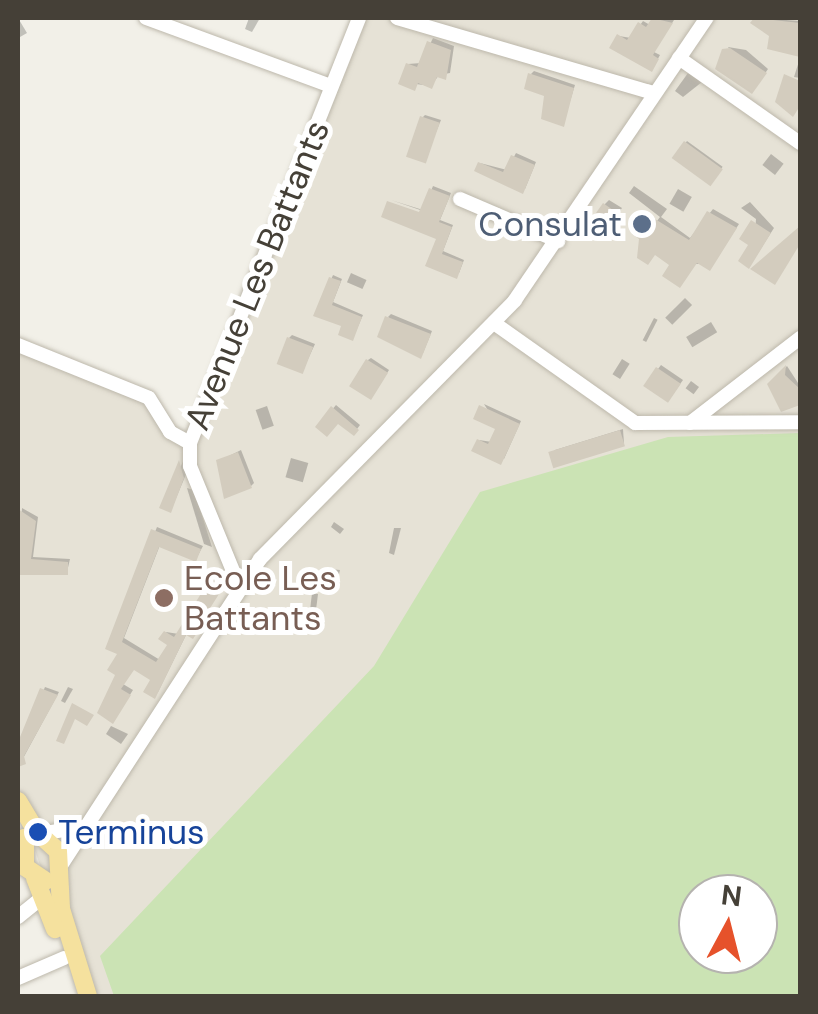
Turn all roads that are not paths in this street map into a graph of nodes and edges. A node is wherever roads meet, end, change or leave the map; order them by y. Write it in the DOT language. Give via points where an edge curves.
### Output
graph roads {
  1 [pos="146,18"];
  2 [pos="359,18"];
  3 [pos="398,18"];
  4 [pos="707,18"];
  5 [pos="679,58"];
  6 [pos="332,86"];
  7 [pos="654,93"];
  8 [pos="800,143"];
  9 [pos="460,198"];
  10 [pos="558,240"];
  11 [pos="494,324"];
  12 [pos="800,338"];
  13 [pos="18,345"];
  14 [pos="800,422"];
  15 [pos="689,424"];
  16 [pos="190,443"];
  17 [pos="240,588"];
  18 [pos="18,801"];
  19 [pos="18,816"];
  20 [pos="82,827"];
  21 [pos="29,836"];
  22 [pos="26,869"];
  23 [pos="59,870"];
  24 [pos="44,896"];
  25 [pos="18,916"];
  26 [pos="64,958"];
  27 [pos="18,978"];
  28 [pos="77,996"];
  29 [pos="88,996"];
  1 -- 6 [label="street"];
  2 -- 6 [label="street, Avenue Les Battants"];
  3 -- 7 [label="street"];
  4 -- 5 [label="street"];
  5 -- 7 [label="street"];
  5 -- 8 [label="street"];
  6 -- 16 [label="street, Avenue Les Battants"];
  7 -- 10 [label="street"];
  9 -- 10 [label="street"];
  10 -- 11 [label="street"];
  11 -- 15 [label="street" via="622,418"];
  11 -- 17 [label="street" via="273,542"];
  12 -- 15 [label="street"];
  13 -- 16 [label="street" via="149,398 170,432"];
  14 -- 15 [label="street"];
  16 -- 17 [label="street, Avenue Les Battants" via="190,466"];
  17 -- 20 [label="street"];
  18 -- 21 [label="main road"];
  19 -- 21 [label="main road"];
  20 -- 21 [label="street"];
  20 -- 23 [label="street"];
  21 -- 22 [label="main road"];
  21 -- 23 [label="main road" via="54,844"];
  22 -- 23 [label="main road" via="48,880"];
  22 -- 24 [label="main road"];
  23 -- 29 [label="main road" via="61,909"];
  24 -- 25 [label="street"];
  24 -- 26 [label="main road"];
  26 -- 27 [label="street"];
  26 -- 28 [label="main road"];
}
